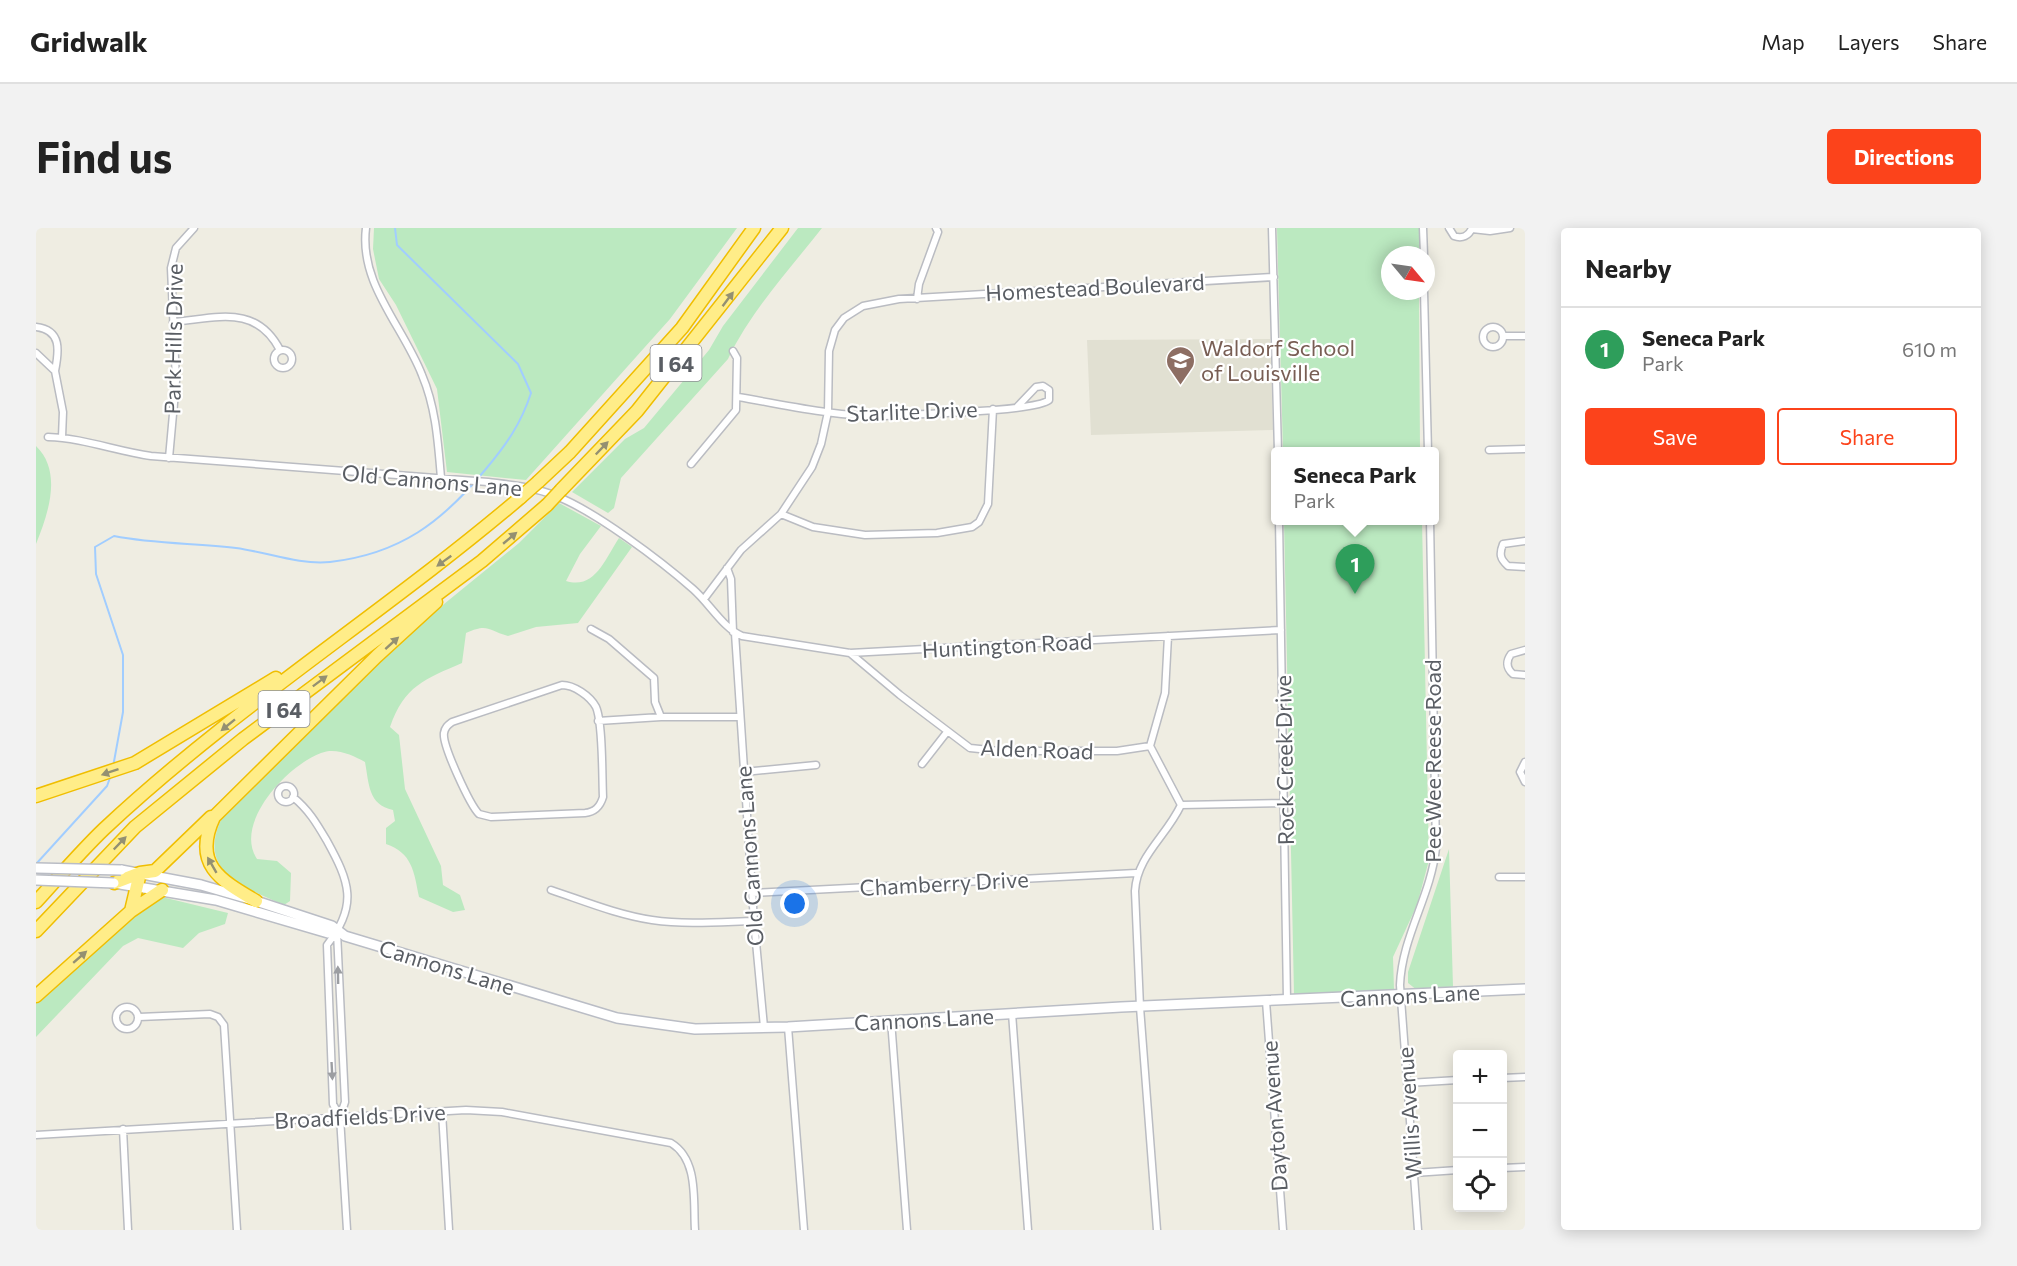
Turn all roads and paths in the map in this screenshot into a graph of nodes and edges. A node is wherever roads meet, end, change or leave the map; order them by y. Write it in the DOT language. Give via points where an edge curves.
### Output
graph roads {
  1 [pos="194,228"];
  2 [pos="366,228"];
  3 [pos="754,228"];
  4 [pos="782,228"];
  5 [pos="1272,228"];
  6 [pos="1423,228"];
  7 [pos="1449,228"];
  8 [pos="1472,228"];
  9 [pos="1510,228"];
  10 [pos="938,229"];
  11 [pos="1424,246"];
  12 [pos="1274,277"];
  13 [pos="916,299"];
  14 [pos="1424,300"];
  15 [pos="173,322"];
  16 [pos="36,327"];
  17 [pos="1503,336"];
  18 [pos="1525,336"];
  19 [pos="280,350"];
  20 [pos="733,351"];
  21 [pos="36,352"];
  22 [pos="55,371"];
  23 [pos="738,397"];
  24 [pos="1017,407"];
  25 [pos="993,409"];
  26 [pos="828,412"];
  27 [pos="48,437"];
  28 [pos="62,437"];
  29 [pos="1278,447"];
  30 [pos="1428,447"];
  31 [pos="1525,449"];
  32 [pos="1489,450"];
  33 [pos="169,458"];
  34 [pos="691,464"];
  35 [pos="441,478"];
  36 [pos="781,514"];
  37 [pos="1279,525"];
  38 [pos="1430,525"];
  39 [pos="1525,541"];
  40 [pos="482,561"];
  41 [pos="1525,567"];
  42 [pos="727,568"];
  43 [pos="704,599"];
  44 [pos="591,629"];
  45 [pos="1281,630"];
  46 [pos="734,633"];
  47 [pos="1167,636"];
  48 [pos="340,637"];
  49 [pos="1525,650"];
  50 [pos="850,653"];
  51 [pos="1525,675"];
  52 [pos="661,717"];
  53 [pos="740,717"];
  54 [pos="598,722"];
  55 [pos="947,732"];
  56 [pos="1150,746"];
  57 [pos="1525,762"];
  58 [pos="922,764"];
  59 [pos="816,765"];
  60 [pos="744,772"];
  61 [pos="1525,782"];
  62 [pos="36,795"];
  63 [pos="293,797"];
  64 [pos="1284,803"];
  65 [pos="1180,806"];
  66 [pos="219,810"];
  67 [pos="36,868"];
  68 [pos="140,873"];
  69 [pos="1136,873"];
  70 [pos="1499,877"];
  71 [pos="1525,877"];
  72 [pos="36,880"];
  73 [pos="114,883"];
  74 [pos="136,886"];
  75 [pos="162,890"];
  76 [pos="551,890"];
  77 [pos="752,893"];
  78 [pos="36,902"];
  79 [pos="257,904"];
  80 [pos="131,911"];
  81 [pos="754,921"];
  82 [pos="36,931"];
  83 [pos="337,932"];
  84 [pos="1525,989"];
  85 [pos="36,996"];
  86 [pos="339,996"];
  87 [pos="1400,996"];
  88 [pos="328,997"];
  89 [pos="1287,1000"];
  90 [pos="1266,1001"];
  91 [pos="1140,1007"];
  92 [pos="1012,1014"];
  93 [pos="139,1017"];
  94 [pos="891,1020"];
  95 [pos="764,1027"];
  96 [pos="788,1027"];
  97 [pos="342,1046"];
  98 [pos="331,1047"];
  99 [pos="1525,1077"];
  100 [pos="1507,1078"];
  101 [pos="1453,1080"];
  102 [pos="1408,1083"];
  103 [pos="442,1112"];
  104 [pos="340,1117"];
  105 [pos="231,1123"];
  106 [pos="123,1129"];
  107 [pos="36,1135"];
  108 [pos="1525,1167"];
  109 [pos="1507,1168"];
  110 [pos="1453,1170"];
  111 [pos="1414,1173"];
  112 [pos="128,1230"];
  113 [pos="237,1230"];
  114 [pos="347,1230"];
  115 [pos="449,1230"];
  116 [pos="695,1230"];
  117 [pos="804,1230"];
  118 [pos="907,1230"];
  119 [pos="1028,1230"];
  120 [pos="1157,1230"];
  121 [pos="1283,1230"];
  122 [pos="1418,1230"];
  1 -- 15 [label="street, Park Hills Drive" via="173,255"];
  2 -- 35 [label="street" via="365,252 374,284 412,351 427,389"];
  3 -- 48 [label="highway, I 64, one-way, bridge" via="682,328 570,452 461,548"];
  40 -- 4 [label="highway, I 64, one-way, bridge" via="547,505 637,411"];
  5 -- 12 [label="street"];
  6 -- 11 [label="street"];
  7 -- 8 [label="street" via="1461,238"];
  8 -- 9 [label="street"];
  10 -- 13 [label="street"];
  12 -- 13 [label="street, Homestead Boulevard"];
  12 -- 29 [label="street"];
  13 -- 26 [label="street, Homestead Boulevard" via="870,303 839,324 829,351"];
  14 -- 30 [label="street"];
  15 -- 19 [label="street" via="237,318 253,321 268,330"];
  15 -- 33 [label="street, Park Hills Drive" via="176,381"];
  16 -- 22 [label="street" via="55,336 59,345"];
  17 -- 18 [label="street"];
  20 -- 23 [label="street" via="737,358"];
  21 -- 22 [label="street"];
  22 -- 28 [label="street" via="63,412"];
  23 -- 26 [label="street, Starlite Drive"];
  23 -- 34 [label="street" via="734,414"];
  24 -- 24 [label="street, Starlite Drive" via="1046,403 1051,393 1043,386 1036,387"];
  24 -- 25 [label="street, Starlite Drive"];
  25 -- 26 [label="street, Starlite Drive" via="870,416"];
  25 -- 36 [label="street" via="988,504 972,527 937,533 866,535 813,527"];
  26 -- 36 [label="street, Homestead Boulevard" via="812,468"];
  27 -- 28 [label="street, Old Cannons Lane"];
  28 -- 33 [label="street, Old Cannons Lane" via="133,454"];
  31 -- 32 [label="street"];
  33 -- 35 [label="street, Old Cannons Lane"];
  35 -- 43 [label="street, Old Cannons Lane" via="533,488 563,499 599,519"];
  36 -- 42 [label="street, Homestead Boulevard"];
  37 -- 45 [label="street, Rock Creek Drive"];
  38 -- 87 [label="street, Pee Wee Reese Road" via="1436,848 1430,883 1402,956"];
  39 -- 41 [label="street" via="1503,544 1500,552 1501,560 1508,566"];
  66 -- 40 [label="highway, one-way" via="377,656"];
  82 -- 40 [label="highway, I 64, one-way" via="144,820 243,739"];
  42 -- 43 [label="street, Homestead Boulevard"];
  42 -- 46 [label="street"];
  43 -- 46 [label="street, Old Cannons Lane"];
  44 -- 52 [label="street" via="609,639 654,678 655,702"];
  45 -- 47 [label="street, Huntington Road"];
  45 -- 64 [label="street, Rock Creek Drive"];
  46 -- 50 [label="street, Huntington Road"];
  46 -- 53 [label="street, Old Cannons Lane"];
  47 -- 50 [label="street, Huntington Road"];
  47 -- 56 [label="street" via="1165,693"];
  48 -- 62 [label="highway, one-way" via="135,763"];
  48 -- 78 [label="highway, I 64, one-way" via="104,829"];
  49 -- 51 [label="street" via="1511,654 1507,662 1513,674"];
  50 -- 55 [label="street, Alden Road"];
  52 -- 53 [label="street"];
  52 -- 54 [label="street"];
  53 -- 60 [label="street, Old Cannons Lane"];
  54 -- 54 [label="street" via="603,797 598,807 585,813 491,817 479,814 444,737 453,722 562,685 571,686 591,700"];
  55 -- 56 [label="street, Alden Road" via="970,747 999,751 1117,751"];
  55 -- 58 [label="street"];
  56 -- 65 [label="street"];
  57 -- 61 [label="street" via="1520,772"];
  59 -- 60 [label="street"];
  60 -- 77 [label="street, Old Cannons Lane"];
  63 -- 83 [label="street" via="308,809 345,874 346,905"];
  64 -- 65 [label="street"];
  64 -- 89 [label="street, Rock Creek Drive"];
  65 -- 69 [label="street"];
  66 -- 68 [label="highway" via="155,871"];
  79 -- 66 [label="highway, one-way" via="224,882 207,857 209,828"];
  67 -- 68 [label="main road, Cannons Lane, bridge" via="64,866"];
  68 -- 73 [label="highway"];
  68 -- 74 [label="highway"];
  68 -- 79 [label="main road, Cannons Lane" via="201,885"];
  69 -- 77 [label="street, Chamberry Drive"];
  69 -- 91 [label="street"];
  70 -- 71 [label="street"];
  72 -- 73 [label="main road, Cannons Lane, bridge"];
  73 -- 74 [label="main road, Cannons Lane"];
  74 -- 75 [label="main road, Cannons Lane"];
  74 -- 80 [label="highway"];
  75 -- 79 [label="main road, Cannons Lane"];
  75 -- 80 [label="highway"];
  76 -- 81 [label="street" via="652,920"];
  77 -- 81 [label="street, Old Cannons Lane"];
  79 -- 83 [label="main road, Cannons Lane" via="332,926"];
  85 -- 80 [label="highway, one-way"];
  81 -- 95 [label="street, Old Cannons Lane"];
  86 -- 83 [label="street, one-way"];
  83 -- 88 [label="street" via="327,945"];
  83 -- 95 [label="main road, Cannons Lane" via="617,1018 695,1029"];
  84 -- 87 [label="main road, Cannons Lane"];
  86 -- 88 [label="street"];
  86 -- 97 [label="street"];
  87 -- 89 [label="main road, Cannons Lane"];
  87 -- 102 [label="street, Willis Avenue"];
  88 -- 98 [label="street"];
  89 -- 90 [label="main road, Cannons Lane"];
  90 -- 91 [label="main road, Cannons Lane"];
  90 -- 121 [label="street, Dayton Avenue"];
  91 -- 92 [label="main road, Cannons Lane"];
  91 -- 120 [label="street"];
  92 -- 94 [label="main road, Cannons Lane"];
  92 -- 119 [label="street"];
  93 -- 105 [label="street" via="218,1017 225,1027"];
  94 -- 96 [label="main road, Cannons Lane"];
  94 -- 118 [label="street"];
  95 -- 96 [label="main road, Cannons Lane"];
  96 -- 117 [label="street"];
  97 -- 98 [label="street"];
  97 -- 104 [label="street" via="345,1102"];
  98 -- 104 [label="street, one-way" via="333,1104"];
  99 -- 100 [label="street"];
  101 -- 102 [label="street"];
  102 -- 111 [label="street, Willis Avenue"];
  103 -- 104 [label="street, Broadfields Drive"];
  103 -- 115 [label="street"];
  103 -- 116 [label="street, Broadfields Drive" via="502,1112 662,1139 679,1149 691,1169"];
  104 -- 105 [label="street, Broadfields Drive"];
  104 -- 114 [label="street"];
  105 -- 106 [label="street, Broadfields Drive"];
  105 -- 113 [label="street"];
  106 -- 107 [label="street, Broadfields Drive"];
  106 -- 112 [label="street"];
  108 -- 109 [label="street"];
  110 -- 111 [label="street"];
  111 -- 122 [label="street, Willis Avenue"];
}
